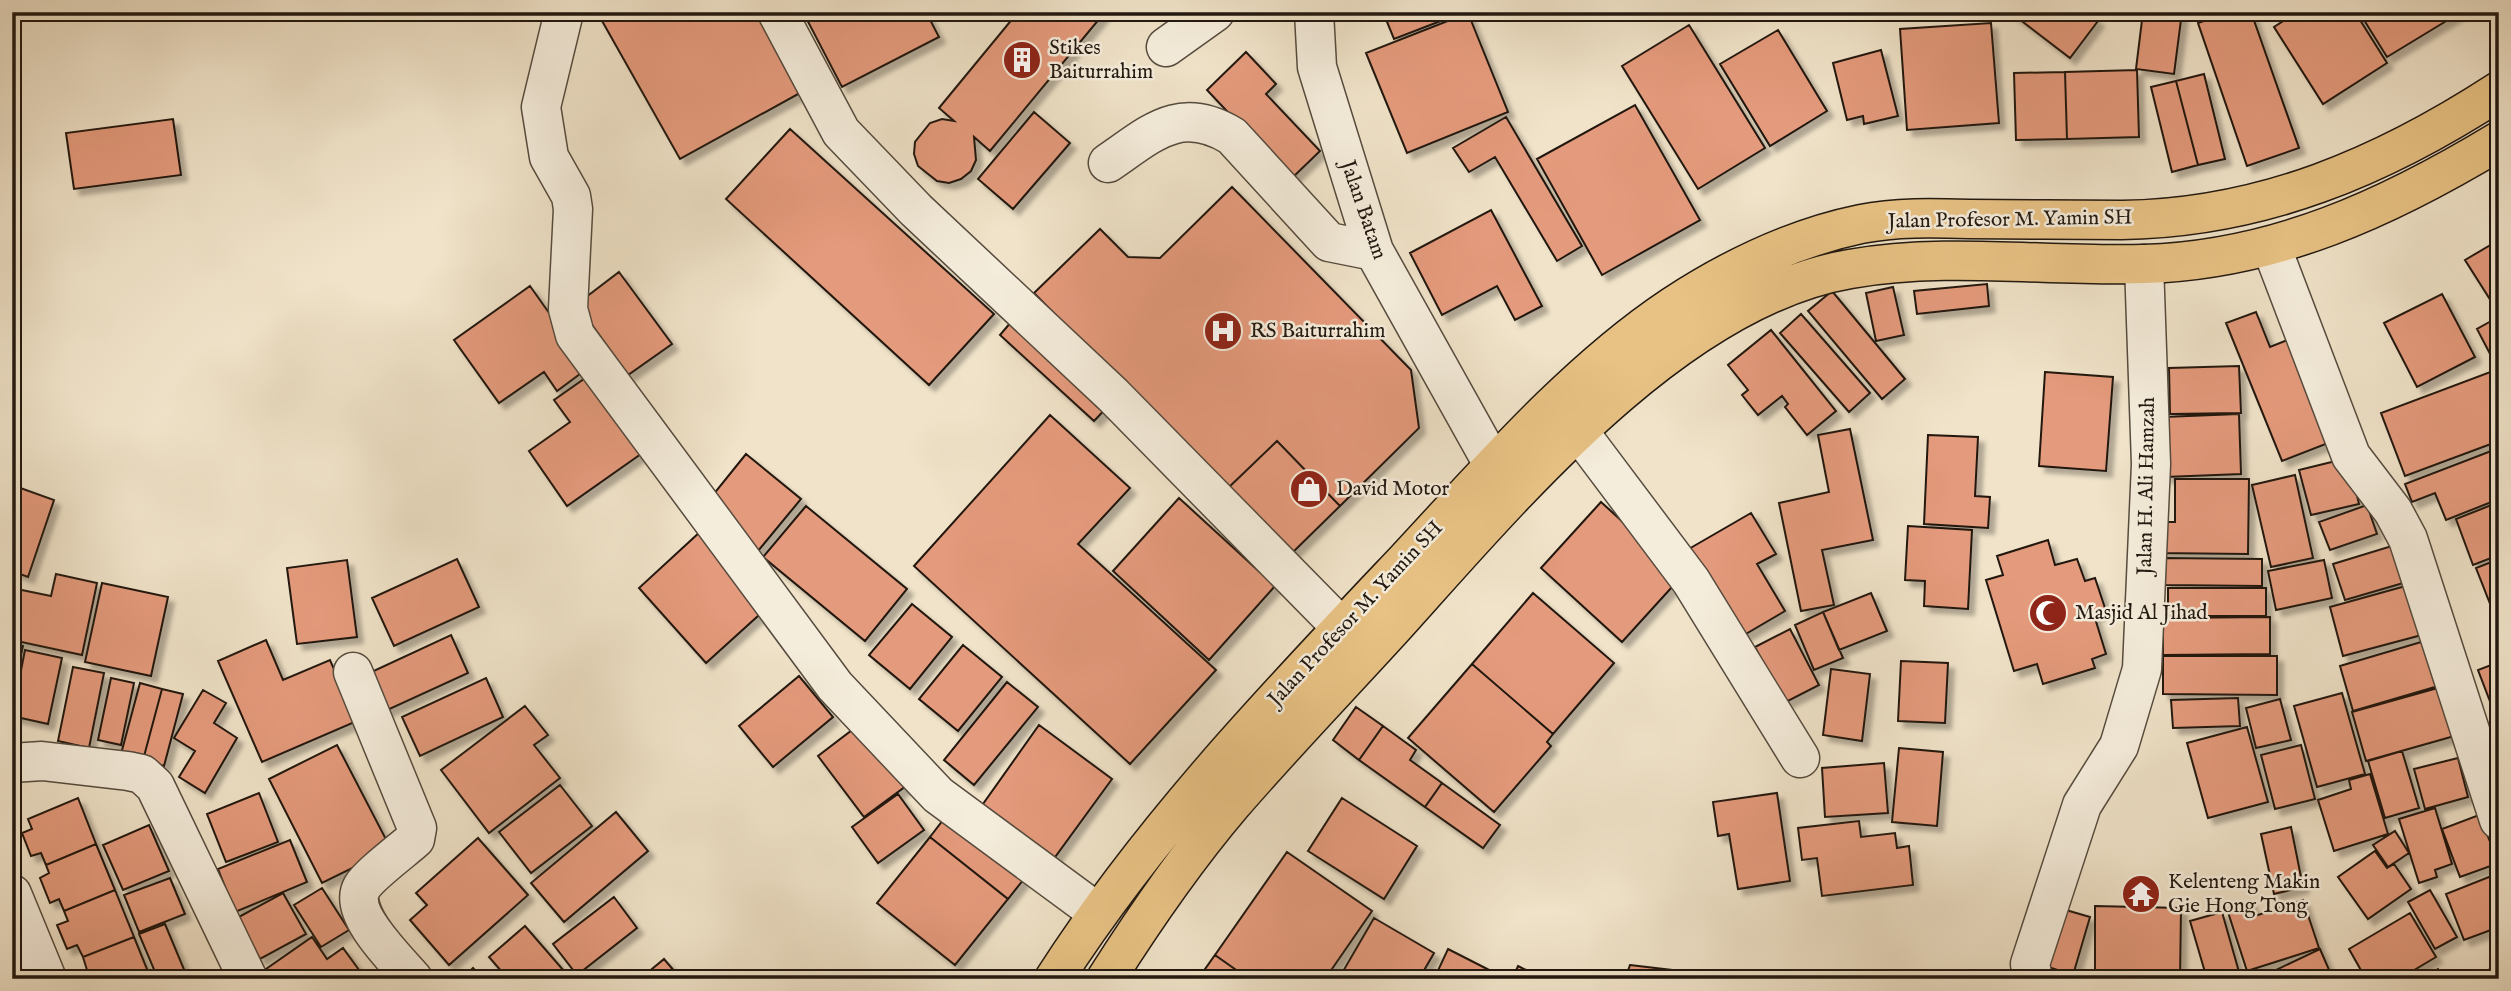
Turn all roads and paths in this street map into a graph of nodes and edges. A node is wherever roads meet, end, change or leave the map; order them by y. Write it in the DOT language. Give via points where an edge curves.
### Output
graph roads {
  1 [pos="564,12"];
  2 [pos="778,12"];
  3 [pos="1215,12"];
  4 [pos="1314,12"];
  5 [pos="1166,47"];
  6 [pos="2499,91"];
  7 [pos="2499,141"];
  8 [pos="1108,163"];
  9 [pos="2271,246"];
  10 [pos="1374,251"];
  11 [pos="2144,264"];
  12 [pos="1579,432"];
  13 [pos="1494,466"];
  14 [pos="1342,628"];
  15 [pos="353,672"];
  16 [pos="1800,758"];
  17 [pos="12,763"];
  18 [pos="2499,820"];
  19 [pos="12,894"];
  20 [pos="1098,913"];
  21 [pos="1055,978"];
  22 [pos="47,979"];
  23 [pos="248,979"];
  24 [pos="413,979"];
  25 [pos="1106,979"];
  26 [pos="2033,979"];
  1 -- 20 [label="street" via="541,107 549,157 571,196 573,209 568,309 575,335 835,686 938,795"];
  2 -- 14 [label="street" via="841,132 916,210 1113,395"];
  3 -- 5 [label="street"];
  4 -- 10 [label="street, Jalan Batam" via="1317,67"];
  6 -- 13 [label="highway, Jalan Profesor M. Yamin SH" via="2402,149 2327,182 2255,205 2126,220 1922,218 1865,223 1803,239 1736,268 1671,308 1610,355"];
  7 -- 9 [label="highway, Jalan Profesor M. Yamin SH" via="2423,187 2344,222"];
  8 -- 10 [label="street" via="1165,125 1182,122 1220,128 1233,136 1329,242"];
  9 -- 11 [label="highway, Jalan Profesor M. Yamin SH" via="2207,259"];
  9 -- 18 [label="street" via="2351,456 2408,539"];
  10 -- 13 [label="street, Jalan Batam"];
  11 -- 12 [label="highway, Jalan Profesor M. Yamin SH" via="1921,260 1848,269 1786,285 1716,321 1647,372"];
  11 -- 26 [label="street, Jalan H. Ali Hamzah" via="2151,464 2142,669 2119,746 2082,805 2030,964"];
  12 -- 16 [label="street" via="1691,582"];
  12 -- 25 [label="highway, Jalan Profesor M. Yamin SH" via="1517,491 1230,807"];
  13 -- 14 [label="highway, Jalan Profesor M. Yamin SH"];
  14 -- 20 [label="highway, Jalan Profesor M. Yamin SH" via="1201,782"];
  15 -- 24 [label="street" via="417,828 415,839 362,887 359,905 370,929"];
  17 -- 23 [label="street" via="42,761 142,774 155,786"];
  19 -- 22 [label="street"];
  20 -- 21 [label="highway, Jalan Profesor M. Yamin SH"];
}
